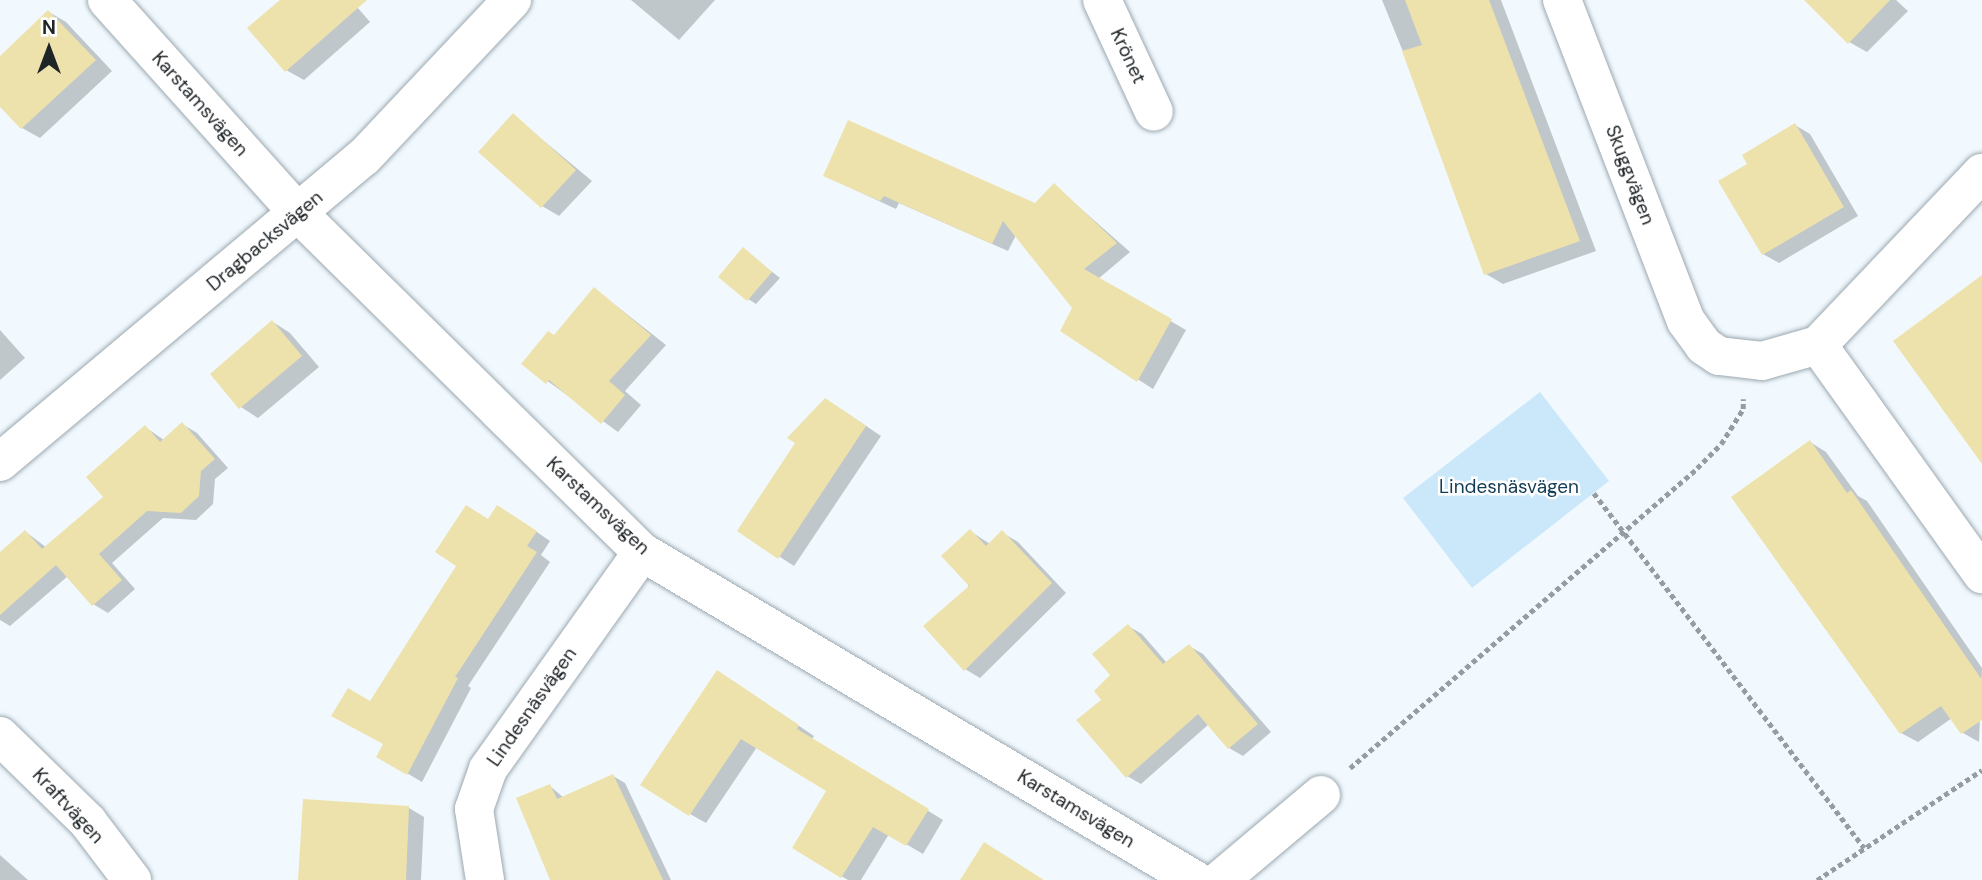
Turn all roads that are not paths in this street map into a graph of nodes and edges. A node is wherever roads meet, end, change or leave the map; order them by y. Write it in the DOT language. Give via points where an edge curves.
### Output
graph roads {
  1 [pos="107,0"];
  2 [pos="512,0"];
  3 [pos="1102,0"];
  4 [pos="1562,0"];
  5 [pos="1154,112"];
  6 [pos="1982,173"];
  7 [pos="298,213"];
  8 [pos="1818,345"];
  9 [pos="0,462"];
  10 [pos="642,552"];
  11 [pos="1982,574"];
  12 [pos="0,736"];
  13 [pos="1321,795"];
  14 [pos="132,880"];
  15 [pos="485,880"];
  16 [pos="1195,880"];
  17 [pos="1220,880"];
  1 -- 7 [label="street, Karstamsvägen"];
  2 -- 7 [label="street, Dragbacksvägen" via="364,157"];
  3 -- 5 [label="street, Krönet"];
  4 -- 8 [label="street, Skuggvägen" via="1686,321 1704,346 1719,356 1745,361"];
  6 -- 8 [label="street"];
  7 -- 9 [label="street, Dragbacksvägen"];
  7 -- 10 [label="street, Karstamsvägen"];
  8 -- 11 [label="street"];
  10 -- 15 [label="street, Lindesnäsvägen" via="488,769 474,809"];
  10 -- 16 [label="street, Karstamsvägen"];
  12 -- 14 [label="street, Kraftvägen" via="88,822"];
  13 -- 17 [label="street"];
}
